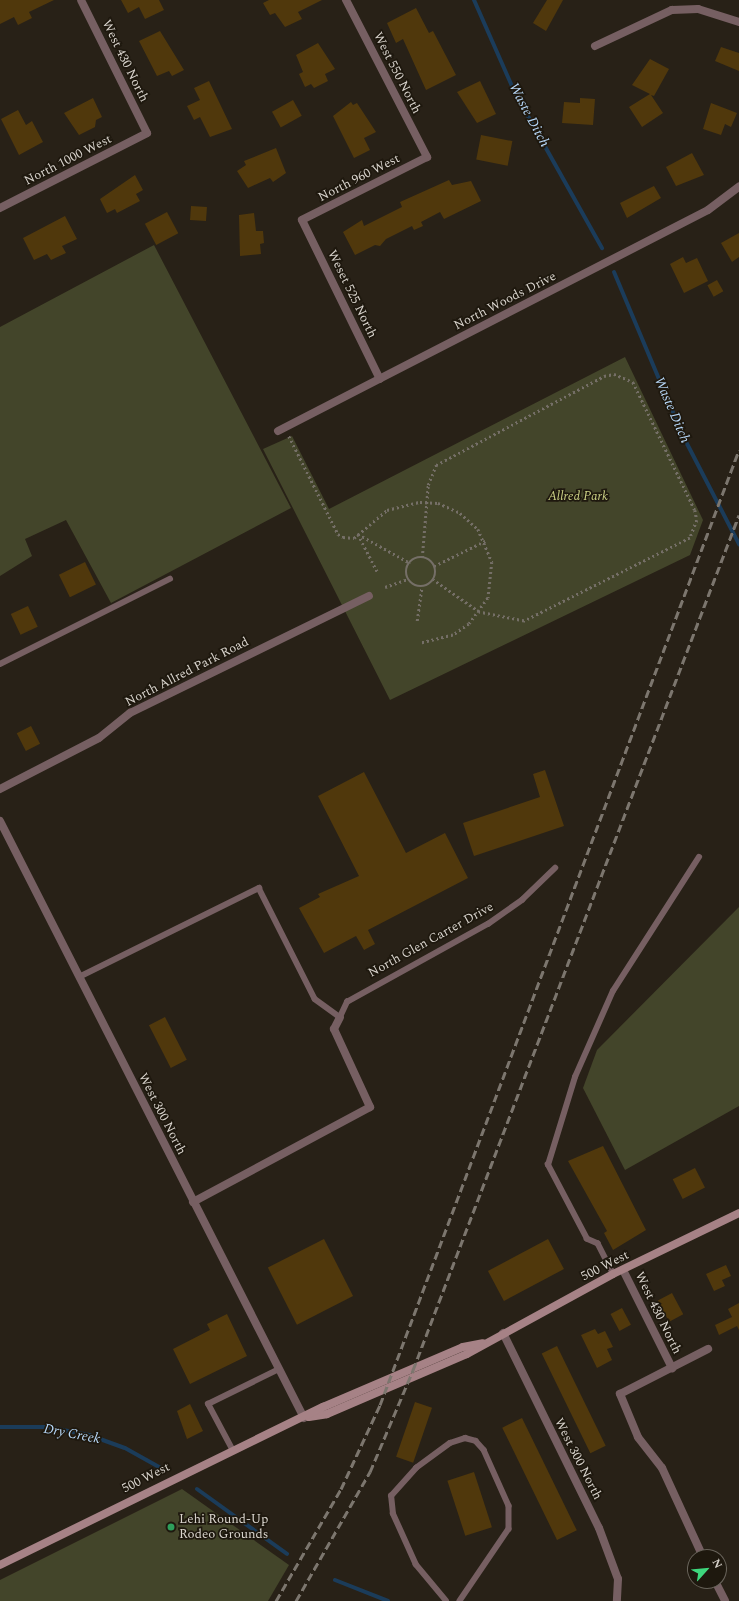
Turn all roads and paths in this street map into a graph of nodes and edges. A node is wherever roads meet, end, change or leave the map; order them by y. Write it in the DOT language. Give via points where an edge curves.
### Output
graph roads {
  1 [pos="81,0"];
  2 [pos="346,0"];
  3 [pos="739,22"];
  4 [pos="595,46"];
  5 [pos="147,133"];
  6 [pos="427,156"];
  7 [pos="739,187"];
  8 [pos="0,208"];
  9 [pos="302,220"];
  10 [pos="380,379"];
  11 [pos="278,431"];
  12 [pos="289,435"];
  13 [pos="426,502"];
  14 [pos="358,534"];
  15 [pos="485,541"];
  16 [pos="422,558"];
  17 [pos="410,563"];
  18 [pos="434,566"];
  19 [pos="377,571"];
  20 [pos="170,578"];
  21 [pos="408,579"];
  22 [pos="433,580"];
  23 [pos="422,587"];
  24 [pos="385,588"];
  25 [pos="369,596"];
  26 [pos="479,612"];
  27 [pos="417,621"];
  28 [pos="421,643"];
  29 [pos="0,664"];
  30 [pos="0,789"];
  31 [pos="0,821"];
  32 [pos="698,858"];
  33 [pos="555,868"];
  34 [pos="79,977"];
  35 [pos="340,1017"];
  36 [pos="193,1202"];
  37 [pos="739,1213"];
  38 [pos="623,1270"];
  39 [pos="613,1274"];
  40 [pos="503,1333"];
  41 [pos="708,1349"];
  42 [pos="672,1368"];
  43 [pos="280,1370"];
  44 [pos="304,1418"];
  45 [pos="233,1451"];
  46 [pos="699,1549"];
  47 [pos="0,1565"];
  48 [pos="719,1589"];
  49 [pos="446,1601"];
  50 [pos="460,1601"];
  51 [pos="617,1601"];
  52 [pos="725,1601"];
  1 -- 5 [label="street, West 430 North"];
  2 -- 6 [label="street, West 550 North"];
  3 -- 4 [label="street" via="698,9 672,10"];
  5 -- 8 [label="street, North 1000 West"];
  6 -- 9 [label="street, North 960 West"];
  7 -- 10 [label="street, North Woods Drive" via="708,210"];
  9 -- 10 [label="street, Weset 525 North"];
  10 -- 11 [label="street, North Woods Drive"];
  12 -- 14 [label="path" via="338,534 354,538"];
  13 -- 14 [label="path" via="404,503 387,510"];
  13 -- 15 [label="path" via="460,513 478,528"];
  13 -- 16 [label="path"];
  13 -- 26 [label="path" via="436,465 446,457 614,374 632,382 695,510 697,520 690,538 530,619 514,620"];
  14 -- 17 [label="path"];
  14 -- 19 [label="path"];
  15 -- 18 [label="path"];
  15 -- 26 [label="path" via="492,562 492,581"];
  16 -- 17 [label="path"];
  16 -- 18 [label="path"];
  17 -- 21 [label="path"];
  18 -- 22 [label="path"];
  20 -- 29 [label="lane"];
  21 -- 23 [label="path"];
  21 -- 24 [label="path"];
  22 -- 23 [label="path"];
  22 -- 26 [label="path"];
  23 -- 27 [label="path"];
  25 -- 30 [label="street, North Allred Park Road" via="130,713 99,738"];
  26 -- 28 [label="path" via="453,635"];
  31 -- 34 [label="street, West 300 North"];
  32 -- 39 [label="lane" via="613,991 575,1076 548,1165 586,1238 598,1244"];
  33 -- 35 [label="lane, North Glen Carter Drive" via="522,900 488,924 347,1002"];
  34 -- 35 [label="lane" via="259,888 315,999"];
  34 -- 36 [label="street, West 300 North"];
  35 -- 36 [label="street" via="334,1029 370,1107"];
  36 -- 43 [label="street, West 300 North"];
  37 -- 38 [label="main road, 500 West"];
  38 -- 39 [label="main road, 500 West"];
  38 -- 42 [label="street, West 430 North"];
  39 -- 40 [label="main road, 500 West"];
  40 -- 44 [label="main road, 500 West" via="483,1343 463,1347"];
  40 -- 51 [label="street, West 300 North" via="599,1528 618,1579"];
  41 -- 42 [label="street"];
  42 -- 46 [label="street" via="620,1394 638,1437 662,1468"];
  43 -- 44 [label="street, West 300 North"];
  43 -- 45 [label="lane" via="208,1404"];
  44 -- 45 [label="main road, 500 West"];
  45 -- 47 [label="main road, 500 West"];
  48 -- 52 [label="street"];
  49 -- 50 [label="lane" via="416,1565 393,1514 392,1496 416,1468 450,1443 465,1438 476,1441 484,1450 509,1506 509,1529"];
}
